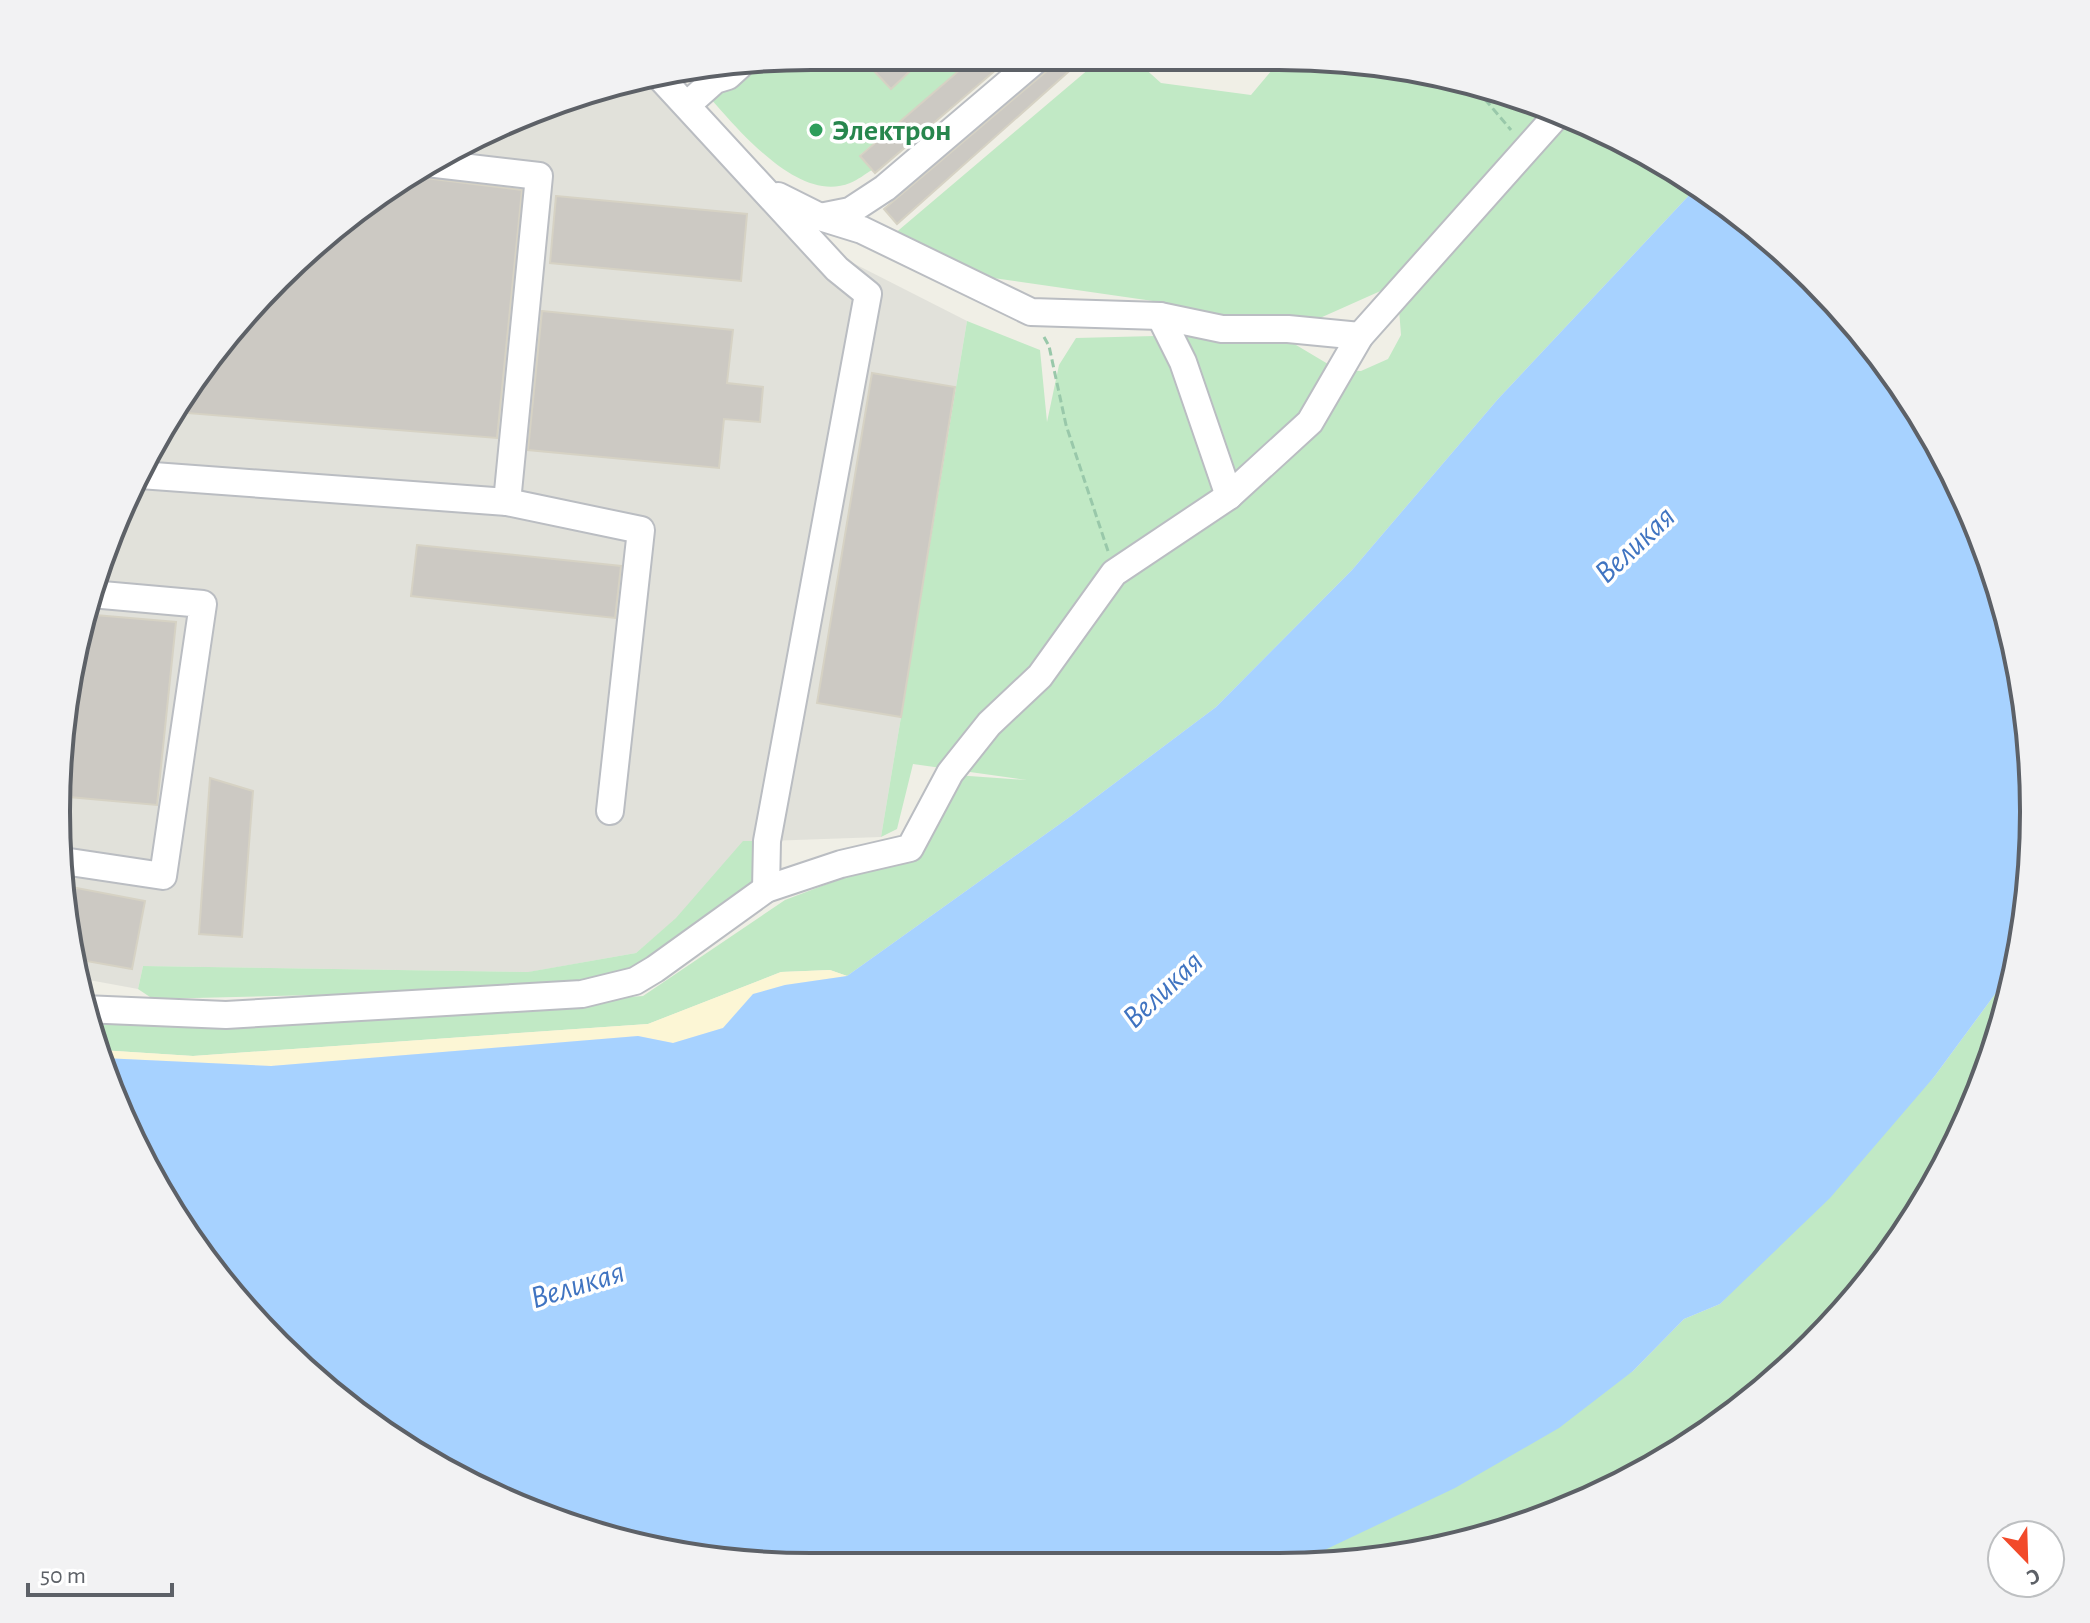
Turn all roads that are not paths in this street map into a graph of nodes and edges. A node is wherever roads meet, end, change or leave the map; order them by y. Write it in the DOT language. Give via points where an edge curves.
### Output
graph roads {
  1 [pos="1024,70"];
  2 [pos="729,75"];
  3 [pos="667,84"];
  4 [pos="687,105"];
  5 [pos="1551,122"];
  6 [pos="448,165"];
  7 [pos="752,177"];
  8 [pos="820,217"];
  9 [pos="1160,316"];
  10 [pos="1360,336"];
  11 [pos="150,476"];
  12 [pos="1229,496"];
  13 [pos="507,502"];
  14 [pos="102,595"];
  15 [pos="610,811"];
  16 [pos="72,862"];
  17 [pos="766,889"];
  18 [pos="97,1010"];
  1 -- 8 [label="street" via="885,188 850,211"];
  2 -- 4 [label="street" via="715,80"];
  3 -- 4 [label="street"];
  4 -- 7 [label="street"];
  5 -- 10 [label="street"];
  6 -- 13 [label="street" via="539,176"];
  7 -- 8 [label="street" via="788,203"];
  7 -- 17 [label="street" via="837,269 868,294 767,841"];
  8 -- 9 [label="street" via="862,230 1031,312"];
  9 -- 10 [label="street" via="1222,329"];
  9 -- 12 [label="street" via="1183,362"];
  10 -- 12 [label="street" via="1310,422"];
  11 -- 13 [label="street"];
  12 -- 17 [label="street" via="1114,573 1040,676 989,724 950,773 910,848"];
  13 -- 15 [label="street" via="641,530"];
  14 -- 16 [label="street" via="203,604 163,876"];
  17 -- 18 [label="street" via="645,975 582,994 226,1015"];
}
